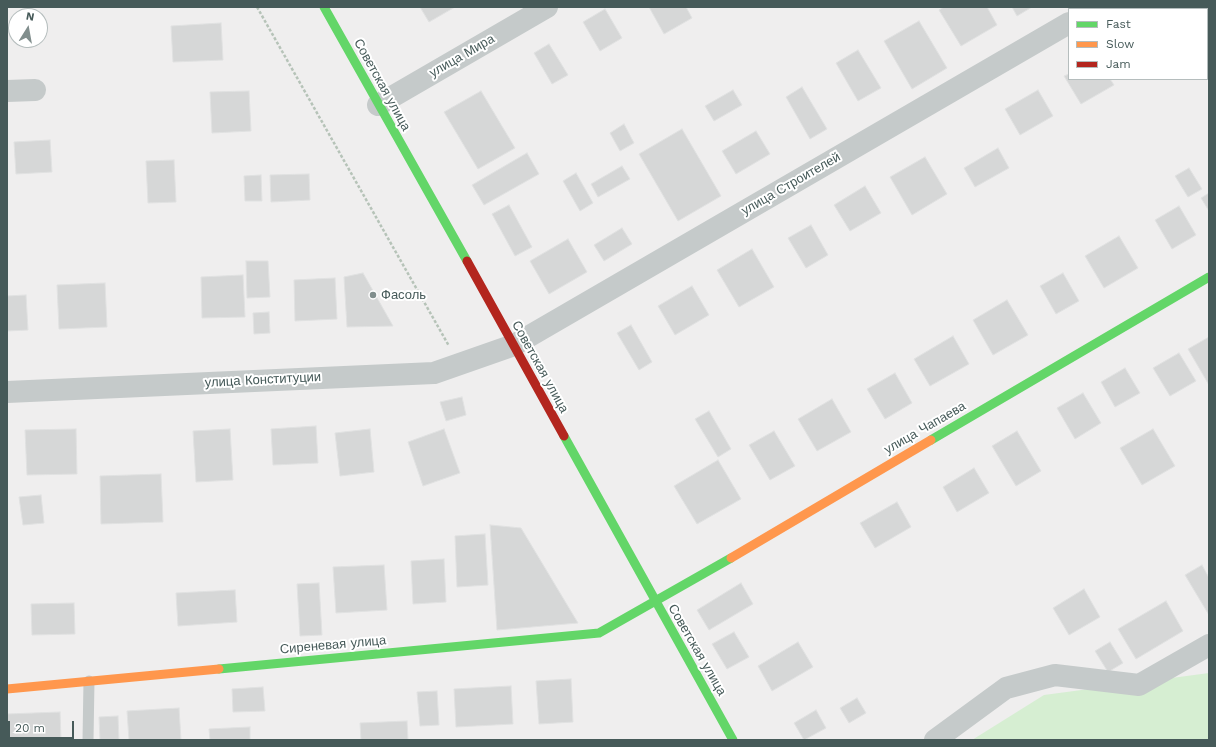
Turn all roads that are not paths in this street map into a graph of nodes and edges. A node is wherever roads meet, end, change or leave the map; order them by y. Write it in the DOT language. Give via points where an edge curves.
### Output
graph roads {
  1 [pos="324,7"];
  2 [pos="547,7"];
  3 [pos="1068,24"];
  4 [pos="35,90"];
  5 [pos="7,91"];
  6 [pos="378,105"];
  7 [pos="1209,277"];
  8 [pos="514,345"];
  9 [pos="7,392"];
  10 [pos="655,602"];
  11 [pos="1209,645"];
  12 [pos="89,681"];
  13 [pos="7,689"];
  14 [pos="88,740"];
  15 [pos="733,740"];
  16 [pos="935,740"];
  1 -- 6 [label="street, Советская улица"];
  2 -- 6 [label="street, улица Мира"];
  3 -- 8 [label="street, улица Строителей"];
  4 -- 5 [label="street"];
  6 -- 8 [label="street, Советская улица"];
  7 -- 10 [label="street, улица Чапаева"];
  8 -- 9 [label="street, улица Конституции" via="434,373"];
  8 -- 10 [label="street, Советская улица"];
  10 -- 12 [label="street, Сиреневая улица" via="599,633"];
  10 -- 15 [label="street, Советская улица"];
  11 -- 16 [label="street" via="1139,685 1055,675 1006,688"];
  12 -- 13 [label="street, Сиреневая улица"];
  12 -- 14 [label="lane"];
}
